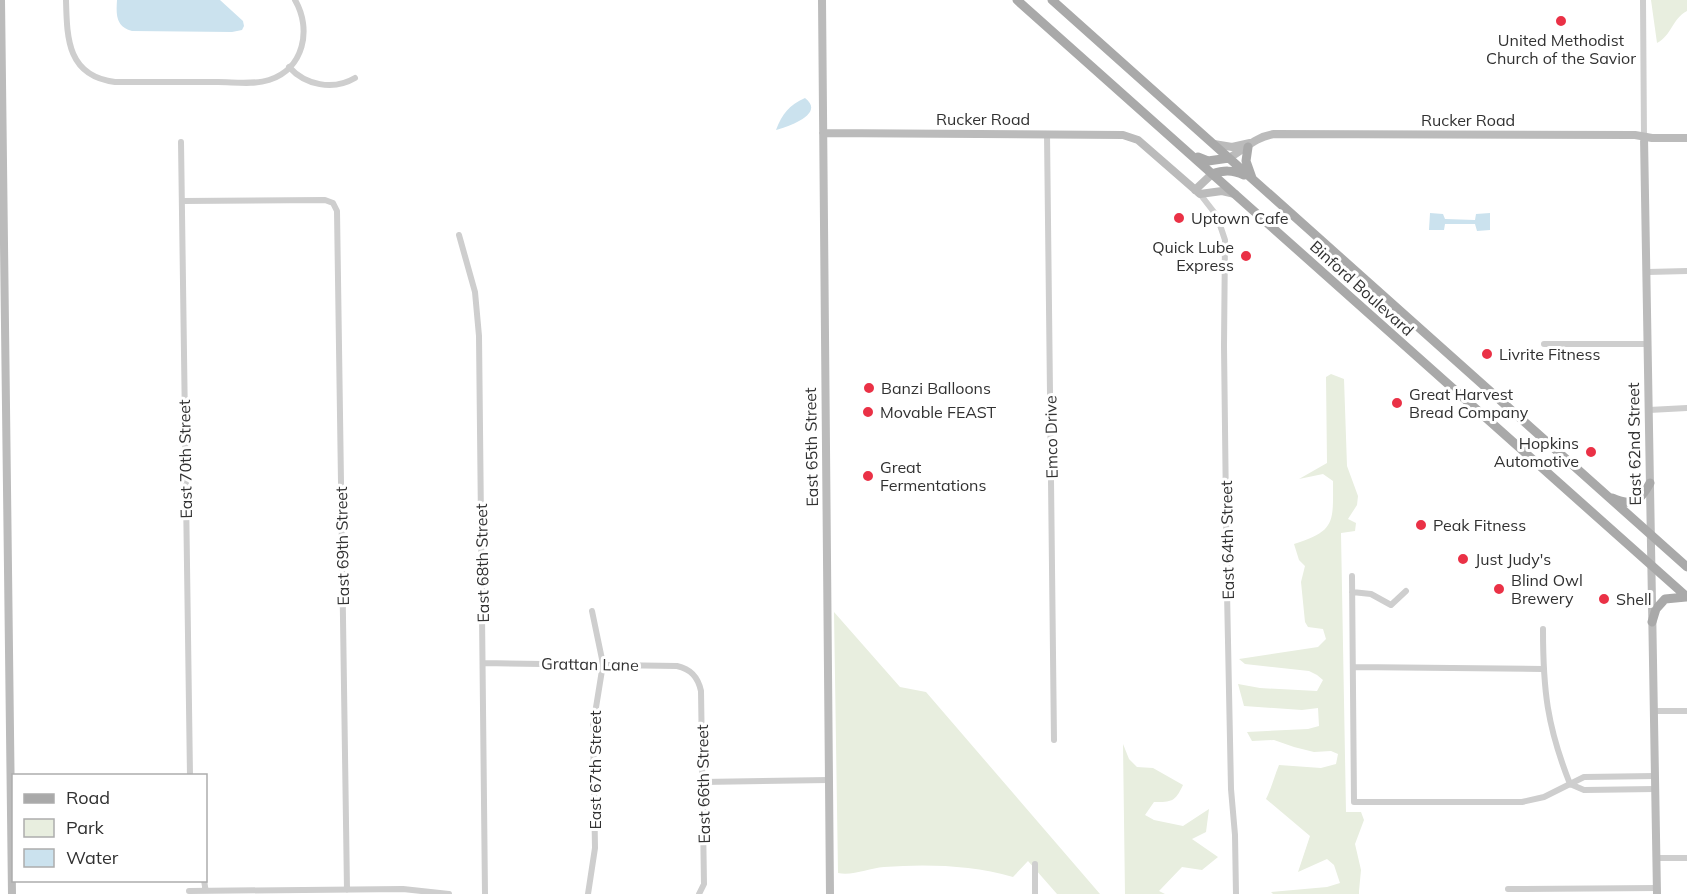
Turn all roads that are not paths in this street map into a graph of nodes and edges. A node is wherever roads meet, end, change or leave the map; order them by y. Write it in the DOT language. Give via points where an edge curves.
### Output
graph roads {
  1 [pos="1,0"];
  2 [pos="66,0"];
  3 [pos="295,0"];
  4 [pos="822,0"];
  5 [pos="1017,0"];
  6 [pos="1052,0"];
  7 [pos="1643,0"];
  8 [pos="290,67"];
  9 [pos="355,78"];
  10 [pos="823,133"];
  11 [pos="1047,134"];
  12 [pos="1644,137"];
  13 [pos="1687,138"];
  14 [pos="181,142"];
  15 [pos="1214,144"];
  16 [pos="1249,145"];
  17 [pos="1190,154"];
  18 [pos="2,157"];
  19 [pos="1229,158"];
  20 [pos="1212,174"];
  21 [pos="1253,180"];
  22 [pos="1197,192"];
  23 [pos="1235,194"];
  24 [pos="182,201"];
  25 [pos="459,235"];
  26 [pos="1687,271"];
  27 [pos="1648,272"];
  28 [pos="1544,344"];
  29 [pos="1648,344"];
  30 [pos="1687,408"];
  31 [pos="1653,409"];
  32 [pos="1650,483"];
  33 [pos="1605,494"];
  34 [pos="1651,535"];
  35 [pos="1651,566"];
  36 [pos="1687,567"];
  37 [pos="1352,576"];
  38 [pos="1406,591"];
  39 [pos="1352,592"];
  40 [pos="1687,597"];
  41 [pos="592,610"];
  42 [pos="1652,622"];
  43 [pos="1543,629"];
  44 [pos="483,663"];
  45 [pos="603,664"];
  46 [pos="1353,667"];
  47 [pos="1543,669"];
  48 [pos="694,674"];
  49 [pos="1654,711"];
  50 [pos="1687,711"];
  51 [pos="1054,740"];
  52 [pos="190,774"];
  53 [pos="1655,776"];
  54 [pos="829,780"];
  55 [pos="702,782"];
  56 [pos="1570,784"];
  57 [pos="1655,789"];
  58 [pos="1656,858"];
  59 [pos="1687,858"];
  60 [pos="1035,864"];
  61 [pos="1508,889"];
  62 [pos="347,890"];
  63 [pos="1657,891"];
  64 [pos="189,892"];
  65 [pos="206,892"];
  66 [pos="12,894"];
  67 [pos="449,894"];
  68 [pos="485,894"];
  69 [pos="588,894"];
  70 [pos="699,894"];
  71 [pos="830,894"];
  72 [pos="1035,894"];
  73 [pos="1236,894"];
  1 -- 18 [label="street"];
  2 -- 8 [label="street" via="69,44 80,65 96,77 115,82 256,82 274,78"];
  3 -- 8 [label="street" via="305,29 299,54"];
  4 -- 10 [label="street, East 65th Street"];
  5 -- 17 [label="main road, Binford Boulevard"];
  6 -- 15 [label="main road, Binford Boulevard"];
  7 -- 12 [label="street, East 62nd Street"];
  8 -- 9 [label="street" via="304,80 316,84 343,83"];
  10 -- 11 [label="street, Rucker Road"];
  10 -- 54 [label="street, East 65th Street"];
  11 -- 22 [label="street, Rucker Road" via="1132,137"];
  11 -- 51 [label="street, Emco Drive"];
  12 -- 13 [label="street, Rucker Road"];
  12 -- 16 [label="street, Rucker Road" via="1289,134 1264,136"];
  12 -- 27 [label="street, East 62nd Street"];
  14 -- 24 [label="street, East 70th Street"];
  15 -- 16 [label="street, Rucker Road"];
  15 -- 19 [label="main road, Binford Boulevard"];
  16 -- 19 [label="street, Rucker Road"];
  16 -- 21 [label="main road" via="1246,161"];
  17 -- 19 [label="main road" via="1208,161"];
  17 -- 20 [label="main road, Binford Boulevard"];
  18 -- 66 [label="street"];
  19 -- 21 [label="main road, Binford Boulevard"];
  20 -- 21 [label="main road" via="1234,171"];
  20 -- 22 [label="street"];
  20 -- 23 [label="main road, Binford Boulevard"];
  21 -- 33 [label="main road, Binford Boulevard"];
  22 -- 23 [label="street"];
  22 -- 73 [label="street, East 64th Street" via="1218,216 1225,240 1227,603"];
  23 -- 35 [label="main road, Binford Boulevard"];
  24 -- 52 [label="street, East 70th Street"];
  24 -- 62 [label="street, East 69th Street" via="325,200 337,210"];
  25 -- 44 [label="street, East 68th Street" via="475,292 479,336"];
  26 -- 27 [label="street"];
  27 -- 29 [label="street, East 62nd Street"];
  28 -- 29 [label="street"];
  29 -- 31 [label="street, East 62nd Street"];
  30 -- 31 [label="street"];
  31 -- 32 [label="street, East 62nd Street"];
  32 -- 33 [label="main road" via="1635,502 1625,503"];
  32 -- 34 [label="street, East 62nd Street"];
  33 -- 34 [label="main road, Binford Boulevard"];
  34 -- 35 [label="street, East 62nd Street"];
  34 -- 36 [label="main road, Binford Boulevard"];
  35 -- 40 [label="main road, Binford Boulevard"];
  35 -- 42 [label="street, East 62nd Street"];
  37 -- 39 [label="street"];
  38 -- 39 [label="street" via="1391,605 1371,594"];
  39 -- 46 [label="street"];
  40 -- 42 [label="main road" via="1665,599"];
  41 -- 45 [label="street, East 67th Street"];
  42 -- 49 [label="street, East 62nd Street"];
  43 -- 47 [label="street"];
  44 -- 45 [label="street, Grattan Lane"];
  44 -- 68 [label="street, East 68th Street"];
  45 -- 48 [label="street, Grattan Lane" via="677,666"];
  45 -- 69 [label="street, East 67th Street" via="593,726 595,848"];
  46 -- 47 [label="street"];
  46 -- 56 [label="street" via="1354,802 1522,802"];
  47 -- 56 [label="street" via="1553,737"];
  48 -- 55 [label="street, East 66th Street" via="701,691"];
  49 -- 50 [label="street"];
  49 -- 53 [label="street, East 62nd Street"];
  53 -- 56 [label="street" via="1584,777"];
  53 -- 57 [label="street, East 62nd Street"];
  54 -- 55 [label="street"];
  54 -- 71 [label="street, East 65th Street"];
  55 -- 70 [label="street, East 66th Street" via="704,884"];
  56 -- 57 [label="street" via="1584,789"];
  57 -- 58 [label="street, East 62nd Street"];
  58 -- 59 [label="street"];
  58 -- 63 [label="street, East 62nd Street"];
  60 -- 72 [label="street"];
  61 -- 63 [label="street, East 62nd Street"];
  62 -- 65 [label="street"];
  62 -- 67 [label="street"];
  64 -- 65 [label="street"];
}
